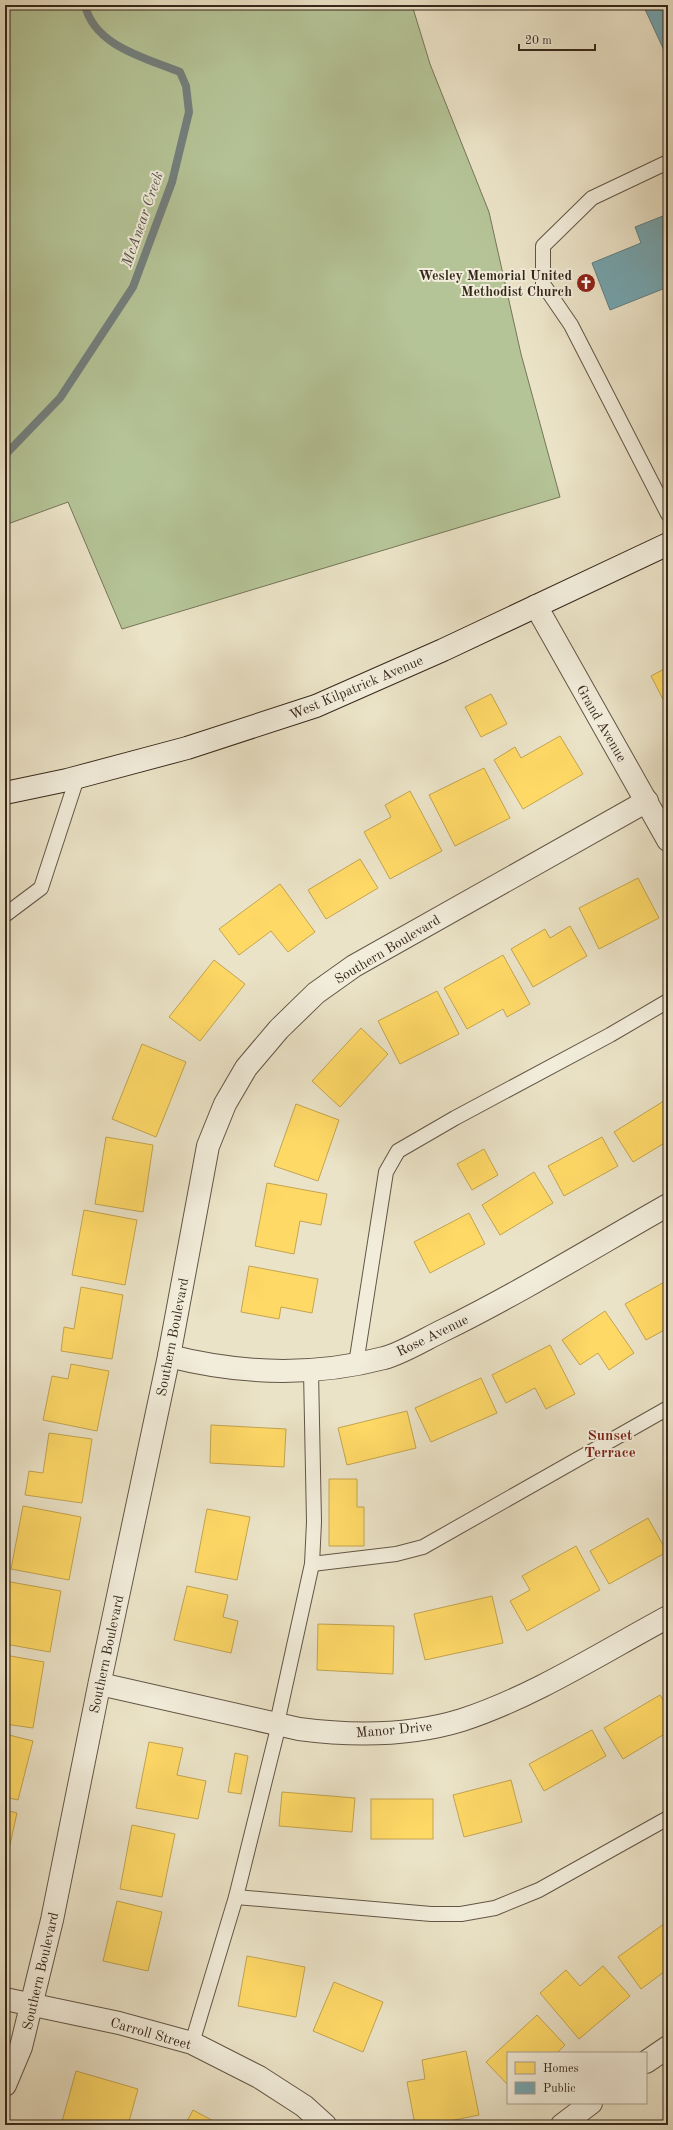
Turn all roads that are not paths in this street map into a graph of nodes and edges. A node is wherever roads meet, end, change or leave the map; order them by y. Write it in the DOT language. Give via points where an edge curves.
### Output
graph roads {
  1 [pos="668,162"];
  2 [pos="668,514"];
  3 [pos="668,544"];
  4 [pos="536,606"];
  5 [pos="77,778"];
  6 [pos="5,793"];
  7 [pos="647,801"];
  8 [pos="668,840"];
  9 [pos="5,915"];
  10 [pos="668,1001"];
  11 [pos="668,1205"];
  12 [pos="169,1356"];
  13 [pos="356,1364"];
  14 [pos="311,1371"];
  15 [pos="668,1408"];
  16 [pos="312,1564"];
  17 [pos="668,1616"];
  18 [pos="100,1684"];
  19 [pos="278,1724"];
  20 [pos="668,1818"];
  21 [pos="236,1897"];
  22 [pos="5,1999"];
  23 [pos="33,2004"];
  24 [pos="192,2043"];
  25 [pos="668,2047"];
  26 [pos="647,2061"];
  27 [pos="5,2085"];
  28 [pos="590,2104"];
  29 [pos="325,2125"];
  30 [pos="562,2125"];
  1 -- 2 [label="lane" via="592,198 543,246 543,284 571,325"];
  3 -- 4 [label="street, West Kilpatrick Avenue"];
  4 -- 5 [label="street, West Kilpatrick Avenue" via="316,706 187,748"];
  4 -- 7 [label="street, Grand Avenue"];
  5 -- 6 [label="street, West Kilpatrick Avenue"];
  5 -- 9 [label="lane" via="41,888"];
  7 -- 8 [label="street, Grand Avenue"];
  7 -- 12 [label="street, Southern Boulevard" via="358,963 316,993 279,1029 246,1068 225,1104 208,1146"];
  10 -- 13 [label="lane" via="610,1036 398,1151 386,1172"];
  11 -- 13 [label="street, Rose Avenue" via="467,1319 386,1358"];
  12 -- 14 [label="street, Rose Avenue" via="206,1365 249,1371"];
  12 -- 18 [label="street, Southern Boulevard"];
  13 -- 14 [label="street, Rose Avenue"];
  14 -- 16 [label="lane" via="314,1515"];
  15 -- 16 [label="lane" via="423,1547 396,1554"];
  16 -- 19 [label="lane"];
  17 -- 19 [label="street, Manor Drive" via="545,1684 500,1706 458,1721 371,1734 329,1733"];
  18 -- 19 [label="street, Manor Drive"];
  18 -- 23 [label="street, Southern Boulevard"];
  19 -- 21 [label="lane"];
  20 -- 21 [label="lane" via="539,1890 495,1908 461,1914 424,1913"];
  21 -- 24 [label="lane"];
  22 -- 23 [label="street, Carroll Street"];
  23 -- 24 [label="street, Carroll Street" via="119,2022"];
  23 -- 27 [label="street, Southern Boulevard" via="21,2047"];
  24 -- 29 [label="street, Carroll Street" via="259,2077 304,2106"];
  25 -- 26 [label="street"];
  28 -- 30 [label="street"];
}
